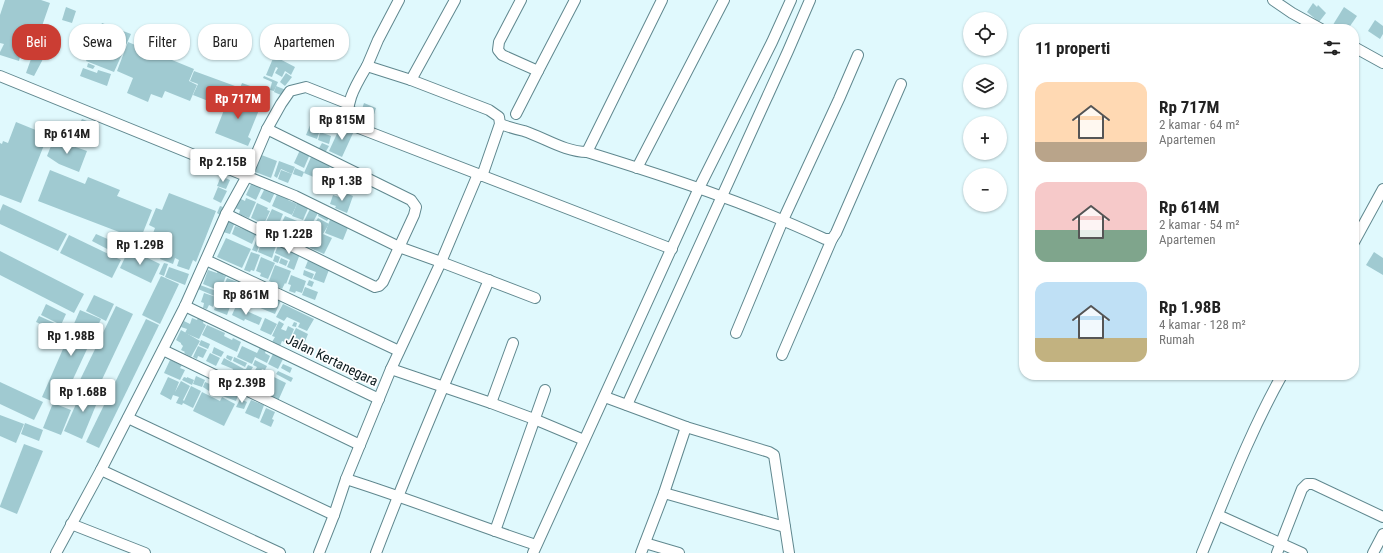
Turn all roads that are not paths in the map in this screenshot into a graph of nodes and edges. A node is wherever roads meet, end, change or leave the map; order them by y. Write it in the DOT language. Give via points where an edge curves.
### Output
graph roads {
  1 [pos="399,0"];
  2 [pos="455,0"];
  3 [pos="521,0"];
  4 [pos="576,0"];
  5 [pos="662,0"];
  6 [pos="724,0"];
  7 [pos="791,0"];
  8 [pos="810,0"];
  9 [pos="1273,0"];
  10 [pos="1312,24"];
  11 [pos="1359,51"];
  12 [pos="858,55"];
  13 [pos="1383,63"];
  14 [pos="367,66"];
  15 [pos="538,71"];
  16 [pos="0,76"];
  17 [pos="411,80"];
  18 [pos="901,84"];
  19 [pos="349,104"];
  20 [pos="516,114"];
  21 [pos="500,124"];
  22 [pos="267,129"];
  23 [pos="587,152"];
  24 [pos="637,168"];
  25 [pos="480,175"];
  26 [pos="247,176"];
  27 [pos="699,188"];
  28 [pos="1383,189"];
  29 [pos="722,196"];
  30 [pos="226,214"];
  31 [pos="783,220"];
  32 [pos="1359,233"];
  33 [pos="832,239"];
  34 [pos="399,247"];
  35 [pos="672,249"];
  36 [pos="206,260"];
  37 [pos="441,262"];
  38 [pos="489,280"];
  39 [pos="535,298"];
  40 [pos="186,306"];
  41 [pos="736,333"];
  42 [pos="513,343"];
  43 [pos="163,350"];
  44 [pos="399,351"];
  45 [pos="782,355"];
  46 [pos="391,369"];
  47 [pos="1279,380"];
  48 [pos="442,387"];
  49 [pos="545,390"];
  50 [pos="605,397"];
  51 [pos="379,399"];
  52 [pos="491,403"];
  53 [pos="627,405"];
  54 [pos="128,418"];
  55 [pos="534,419"];
  56 [pos="686,427"];
  57 [pos="584,440"];
  58 [pos="360,445"];
  59 [pos="101,470"];
  60 [pos="346,479"];
  61 [pos="664,493"];
  62 [pos="398,495"];
  63 [pos="334,515"];
  64 [pos="1218,515"];
  65 [pos="1383,517"];
  66 [pos="71,524"];
  67 [pos="785,527"];
  68 [pos="495,531"];
  69 [pos="1383,534"];
  70 [pos="643,548"];
  71 [pos="1278,548"];
  72 [pos="534,549"];
  73 [pos="56,553"];
  74 [pos="145,553"];
  75 [pos="280,553"];
  76 [pos="319,553"];
  77 [pos="376,553"];
  78 [pos="679,553"];
  79 [pos="789,553"];
  80 [pos="1202,553"];
  81 [pos="1302,553"];
  82 [pos="1373,553"];
  1 -- 14 [label="street"];
  2 -- 17 [label="street"];
  3 -- 15 [label="street" via="499,42 498,50 502,55"];
  4 -- 15 [label="street"];
  5 -- 23 [label="street"];
  6 -- 24 [label="street"];
  7 -- 27 [label="street"];
  8 -- 29 [label="street"];
  9 -- 10 [label="street"];
  11 -- 13 [label="street"];
  12 -- 31 [label="street"];
  14 -- 17 [label="street"];
  14 -- 19 [label="street"];
  15 -- 20 [label="street"];
  16 -- 26 [label="street"];
  17 -- 21 [label="street" via="488,110 499,117"];
  18 -- 33 [label="street"];
  19 -- 22 [label="street" via="306,87 290,91"];
  19 -- 25 [label="street" via="348,118 351,125"];
  21 -- 23 [label="street" via="569,149"];
  21 -- 25 [label="street"];
  22 -- 26 [label="street"];
  22 -- 34 [label="street" via="411,200 416,207 414,215"];
  23 -- 24 [label="street"];
  24 -- 27 [label="street"];
  25 -- 35 [label="street"];
  25 -- 37 [label="street"];
  26 -- 30 [label="street"];
  26 -- 34 [label="street" via="295,196"];
  27 -- 29 [label="street"];
  27 -- 35 [label="street"];
  28 -- 32 [label="street"];
  29 -- 31 [label="street"];
  29 -- 53 [label="street"];
  30 -- 34 [label="street" via="375,287 382,282"];
  30 -- 36 [label="street"];
  31 -- 33 [label="street" via="825,239"];
  31 -- 41 [label="street"];
  33 -- 45 [label="street"];
  34 -- 37 [label="street"];
  35 -- 50 [label="street"];
  36 -- 40 [label="street"];
  36 -- 44 [label="street"];
  37 -- 38 [label="street"];
  37 -- 44 [label="street"];
  38 -- 39 [label="street"];
  38 -- 48 [label="street"];
  40 -- 43 [label="street"];
  40 -- 51 [label="street, Jalan Kertanegara"];
  42 -- 52 [label="street"];
  43 -- 54 [label="street"];
  43 -- 58 [label="street"];
  44 -- 46 [label="street"];
  46 -- 48 [label="street"];
  46 -- 51 [label="street"];
  47 -- 64 [label="street" via="1261,414"];
  48 -- 52 [label="street"];
  48 -- 62 [label="street"];
  49 -- 55 [label="street"];
  50 -- 53 [label="street"];
  50 -- 57 [label="street"];
  51 -- 58 [label="street"];
  52 -- 55 [label="street"];
  53 -- 56 [label="street"];
  54 -- 59 [label="street"];
  54 -- 63 [label="street"];
  55 -- 57 [label="street"];
  55 -- 68 [label="street"];
  56 -- 61 [label="street"];
  56 -- 67 [label="street" via="773,454"];
  57 -- 72 [label="street"];
  58 -- 60 [label="street"];
  59 -- 66 [label="street"];
  59 -- 75 [label="street"];
  60 -- 62 [label="street"];
  60 -- 63 [label="street"];
  61 -- 67 [label="street"];
  61 -- 70 [label="street"];
  62 -- 68 [label="street"];
  62 -- 77 [label="street"];
  63 -- 76 [label="street"];
  64 -- 71 [label="street"];
  64 -- 80 [label="street"];
  65 -- 71 [label="street" via="1313,484 1306,484"];
  66 -- 73 [label="street"];
  66 -- 74 [label="street"];
  67 -- 79 [label="street"];
  68 -- 72 [label="street"];
  69 -- 82 [label="street"];
  70 -- 78 [label="street"];
  71 -- 81 [label="street"];
}
